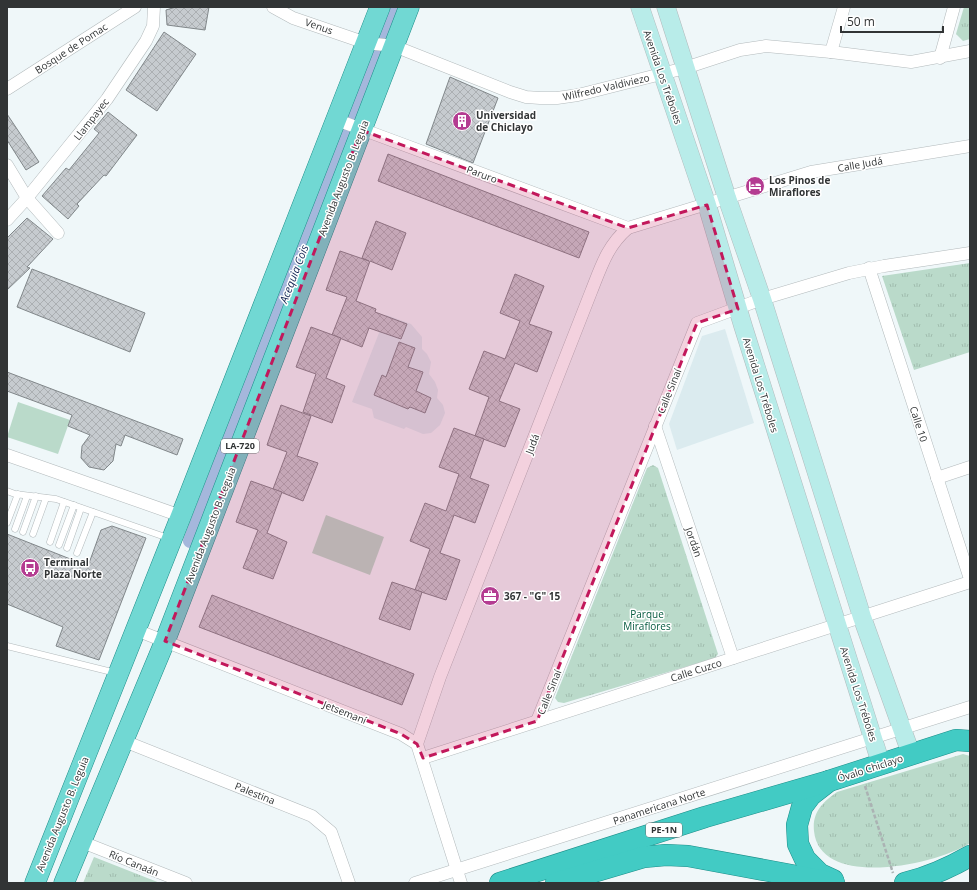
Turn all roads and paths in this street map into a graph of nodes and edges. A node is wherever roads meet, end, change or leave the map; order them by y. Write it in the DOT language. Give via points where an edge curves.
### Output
graph roads {
  1 [pos="135,7"];
  2 [pos="154,7"];
  3 [pos="273,7"];
  4 [pos="380,7"];
  5 [pos="409,7"];
  6 [pos="640,7"];
  7 [pos="666,7"];
  8 [pos="844,7"];
  9 [pos="954,7"];
  10 [pos="366,43"];
  11 [pos="393,45"];
  12 [pos="970,51"];
  13 [pos="831,52"];
  14 [pos="940,58"];
  15 [pos="684,68"];
  16 [pos="662,74"];
  17 [pos="7,89"];
  18 [pos="337,120"];
  19 [pos="361,129"];
  20 [pos="970,146"];
  21 [pos="7,165"];
  22 [pos="27,198"];
  23 [pos="727,198"];
  24 [pos="707,205"];
  25 [pos="7,220"];
  26 [pos="628,228"];
  27 [pos="58,233"];
  28 [pos="970,253"];
  29 [pos="869,268"];
  30 [pos="762,299"];
  31 [pos="738,309"];
  32 [pos="655,426"];
  33 [pos="7,455"];
  34 [pos="970,467"];
  35 [pos="937,478"];
  36 [pos="7,492"];
  37 [pos="18,494"];
  38 [pos="27,496"];
  39 [pos="36,496"];
  40 [pos="46,498"];
  41 [pos="64,502"];
  42 [pos="74,505"];
  43 [pos="81,508"];
  44 [pos="93,512"];
  45 [pos="181,516"];
  46 [pos="7,523"];
  47 [pos="15,529"];
  48 [pos="23,532"];
  49 [pos="33,534"];
  50 [pos="172,540"];
  51 [pos="50,542"];
  52 [pos="59,545"];
  53 [pos="67,548"];
  54 [pos="200,551"];
  55 [pos="77,553"];
  56 [pos="970,580"];
  57 [pos="862,617"];
  58 [pos="836,626"];
  59 [pos="136,630"];
  60 [pos="165,641"];
  61 [pos="7,646"];
  62 [pos="733,658"];
  63 [pos="118,674"];
  64 [pos="970,707"];
  65 [pos="537,721"];
  66 [pos="902,728"];
  67 [pos="874,738"];
  68 [pos="965,739"];
  69 [pos="124,741"];
  70 [pos="417,744"];
  71 [pos="911,754"];
  72 [pos="423,758"];
  73 [pos="881,764"];
  74 [pos="829,781"];
  75 [pos="866,786"];
  76 [pos="82,842"];
  77 [pos="970,856"];
  78 [pos="890,866"];
  79 [pos="456,869"];
  80 [pos="580,879"];
  81 [pos="35,883"];
  82 [pos="64,883"];
  83 [pos="186,883"];
  84 [pos="349,883"];
  85 [pos="416,883"];
  86 [pos="461,883"];
  87 [pos="500,883"];
  88 [pos="556,883"];
  89 [pos="834,883"];
  90 [pos="839,883"];
  91 [pos="905,883"];
  1 -- 17 [label="street, Bosque de Pomac"];
  2 -- 22 [label="street, Llampayec" via="152,26 146,41 107,99"];
  3 -- 10 [label="street, Venus" via="293,18"];
  4 -- 10 [label="main road, Avenida Augusto B. Leguia / LA-720"];
  5 -- 11 [label="main road, Avenida Augusto B. Leguia / LA-720"];
  6 -- 16 [label="main road, Avenida Los Tréboles"];
  7 -- 15 [label="main road"];
  8 -- 13 [label="street"];
  9 -- 14 [label="street"];
  10 -- 11 [label="street, Wilfredo Valdiviezo"];
  10 -- 18 [label="main road, Avenida Augusto B. Leguia / LA-720"];
  11 -- 16 [label="street, Wilfredo Valdiviezo" via="526,96 557,98 578,95"];
  11 -- 19 [label="main road, Avenida Augusto B. Leguia / LA-720"];
  12 -- 14 [label="street, Wilfredo Valdiviezo"];
  13 -- 14 [label="street, Wilfredo Valdiviezo" via="911,62"];
  13 -- 15 [label="street, Wilfredo Valdiviezo" via="766,46 740,50"];
  15 -- 16 [label="street, Wilfredo Valdiviezo"];
  15 -- 23 [label="main road"];
  16 -- 24 [label="main road, Avenida Los Tréboles"];
  18 -- 19 [label="street, Paruro"];
  18 -- 45 [label="main road, Avenida Augusto B. Leguia / LA-720"];
  19 -- 26 [label="street, Paruro"];
  19 -- 54 [label="main road, Avenida Augusto B. Leguia / LA-720"];
  20 -- 23 [label="street, Calle Judá" via="812,172"];
  21 -- 22 [label="street"];
  22 -- 25 [label="street, Llampayec"];
  22 -- 27 [label="street"];
  23 -- 24 [label="street, Calle Judá"];
  23 -- 30 [label="main road"];
  24 -- 26 [label="street, Judá"];
  24 -- 31 [label="main road, Avenida Los Tréboles"];
  26 -- 70 [label="street, Judá" via="614,240 608,251 440,677"];
  28 -- 29 [label="street, Calle Sinaí"];
  29 -- 30 [label="street, Calle Sinaí"];
  29 -- 35 [label="street, Calle 10"];
  30 -- 31 [label="street, Calle Sinaí"];
  30 -- 57 [label="main road"];
  31 -- 32 [label="street, Calle Sinaí" via="696,324"];
  31 -- 58 [label="main road, Avenida Los Tréboles"];
  32 -- 62 [label="street, Jordán"];
  32 -- 65 [label="street, Calle Sinaí"];
  33 -- 45 [label="street"];
  34 -- 35 [label="street"];
  35 -- 56 [label="street, Calle 10"];
  36 -- 37 [label="lane"];
  37 -- 38 [label="lane"];
  37 -- 46 [label="lane"];
  38 -- 39 [label="lane"];
  38 -- 47 [label="lane"];
  39 -- 40 [label="lane"];
  39 -- 48 [label="lane"];
  40 -- 41 [label="lane"];
  40 -- 49 [label="lane"];
  41 -- 42 [label="lane"];
  41 -- 51 [label="lane"];
  42 -- 43 [label="lane"];
  42 -- 52 [label="lane"];
  43 -- 44 [label="lane"];
  43 -- 53 [label="lane"];
  44 -- 50 [label="lane"];
  44 -- 55 [label="lane"];
  45 -- 50 [label="main road, Avenida Augusto B. Leguia / LA-720"];
  50 -- 54 [label="main road"];
  50 -- 59 [label="main road, Avenida Augusto B. Leguia / LA-720"];
  54 -- 60 [label="main road, Avenida Augusto B. Leguia / LA-720"];
  56 -- 57 [label="street, Calle Cuzco"];
  57 -- 58 [label="street, Calle Cuzco"];
  57 -- 66 [label="main road"];
  58 -- 62 [label="street, Calle Cuzco"];
  58 -- 67 [label="main road, Avenida Los Tréboles"];
  59 -- 60 [label="street, Jetsemaní"];
  59 -- 63 [label="main road, Avenida Augusto B. Leguia / LA-720"];
  60 -- 69 [label="main road, Avenida Augusto B. Leguia / LA-720"];
  60 -- 70 [label="street, Jetsemaní" via="401,734"];
  61 -- 63 [label="lane"];
  62 -- 65 [label="street, Calle Cuzco"];
  63 -- 81 [label="main road, Avenida Augusto B. Leguia / LA-720"];
  64 -- 66 [label="street, Panamericana Norte"];
  65 -- 72 [label="street, Calle Cuzco"];
  66 -- 67 [label="street, Panamericana Norte"];
  66 -- 71 [label="main road"];
  67 -- 73 [label="main road, Avenida Los Tréboles"];
  67 -- 79 [label="street, Panamericana Norte"];
  68 -- 71 [label="highway, Óvalo Chiclayo / PE-1N"];
  69 -- 76 [label="main road, Avenida Augusto B. Leguia / LA-720"];
  69 -- 84 [label="street, Palestina" via="312,816 330,832"];
  70 -- 72 [label="street"];
  71 -- 73 [label="highway, Óvalo Chiclayo / PE-1N"];
  72 -- 79 [label="street"];
  73 -- 74 [label="highway, Óvalo Chiclayo / PE-1N"];
  74 -- 87 [label="highway, PE-1N" via="704,817"];
  74 -- 90 [label="highway, Óvalo Chiclayo / PE-1N" via="811,795 802,807 797,825 798,844 805,859 820,874"];
  75 -- 78 [label="path"];
  76 -- 82 [label="main road, Avenida Augusto B. Leguia / LA-720"];
  76 -- 83 [label="street, Río Canaán"];
  77 -- 91 [label="highway" via="926,878"];
  79 -- 85 [label="street, Panamericana Norte"];
  79 -- 86 [label="street"];
  80 -- 88 [label="highway"];
  80 -- 89 [label="highway" via="644,857 666,855 688,856"];
}
